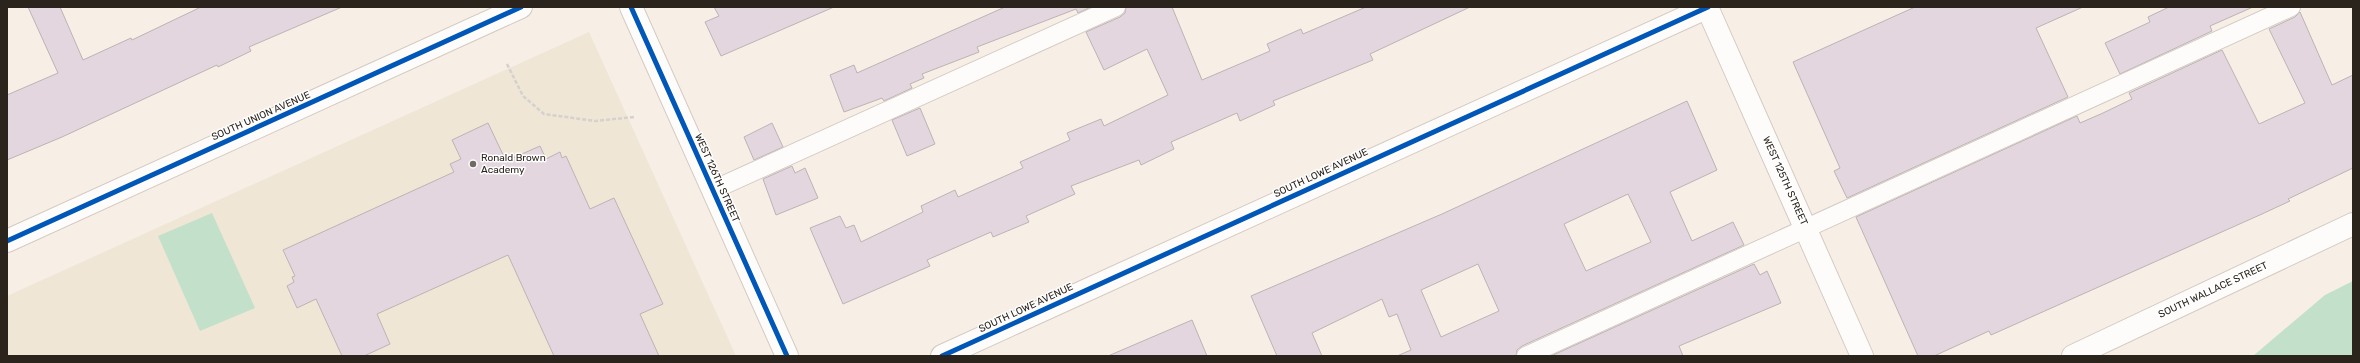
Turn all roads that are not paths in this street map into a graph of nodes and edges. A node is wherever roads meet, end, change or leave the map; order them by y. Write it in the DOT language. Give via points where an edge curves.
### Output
graph roads {
  1 [pos="522,7"];
  2 [pos="631,7"];
  3 [pos="1116,7"];
  4 [pos="1707,7"];
  5 [pos="2291,7"];
  6 [pos="713,190"];
  7 [pos="2353,224"];
  8 [pos="1806,228"];
  9 [pos="7,241"];
  10 [pos="787,356"];
  11 [pos="942,356"];
  12 [pos="1526,356"];
  13 [pos="1862,356"];
  14 [pos="2073,356"];
  1 -- 9 [label="street, SOUTH UNION AVENUE"];
  2 -- 6 [label="street, WEST 126TH STREET"];
  3 -- 6 [label="lane"];
  4 -- 8 [label="street, WEST 125TH STREET"];
  4 -- 11 [label="street, SOUTH LOWE AVENUE"];
  5 -- 8 [label="lane"];
  6 -- 10 [label="street, WEST 126TH STREET"];
  7 -- 14 [label="street, SOUTH WALLACE STREET"];
  8 -- 12 [label="lane"];
  8 -- 13 [label="street, WEST 125TH STREET"];
}
